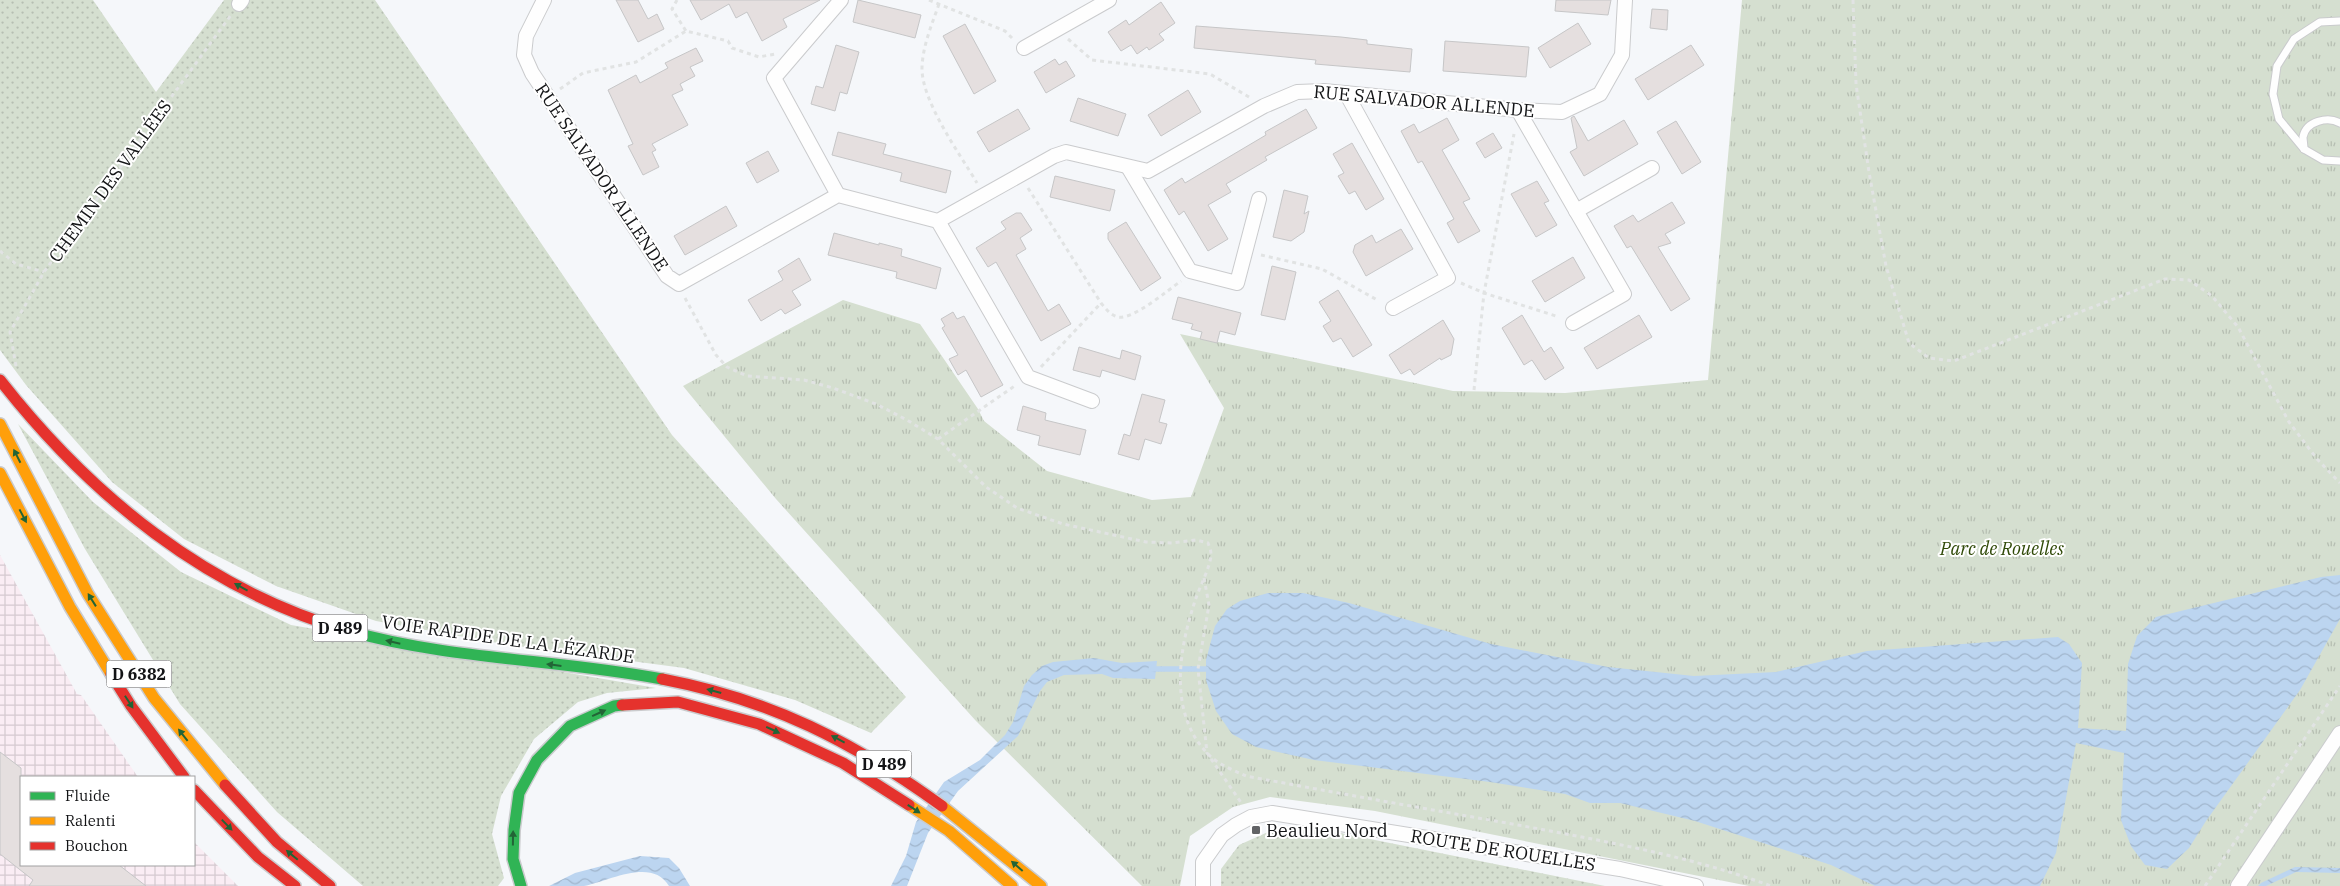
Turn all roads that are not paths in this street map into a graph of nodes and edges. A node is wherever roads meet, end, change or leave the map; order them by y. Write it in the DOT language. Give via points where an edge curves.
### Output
graph roads {
  1 [pos="544,0"];
  2 [pos="841,0"];
  3 [pos="1109,0"];
  4 [pos="1626,0"];
  5 [pos="2340,21"];
  6 [pos="1024,48"];
  7 [pos="1346,93"];
  8 [pos="1518,110"];
  9 [pos="2340,123"];
  10 [pos="2304,149"];
  11 [pos="2340,161"];
  12 [pos="1128,166"];
  13 [pos="1652,168"];
  14 [pos="838,194"];
  15 [pos="1259,200"];
  16 [pos="1576,211"];
  17 [pos="938,221"];
  18 [pos="1393,308"];
  19 [pos="1573,323"];
  20 [pos="0,380"];
  21 [pos="1092,401"];
  22 [pos="0,424"];
  23 [pos="0,473"];
  24 [pos="2340,733"];
  25 [pos="183,776"];
  26 [pos="195,791"];
  27 [pos="295,886"];
  28 [pos="330,886"];
  29 [pos="520,886"];
  30 [pos="1012,886"];
  31 [pos="1041,886"];
  32 [pos="1203,886"];
  33 [pos="1696,886"];
  34 [pos="2238,886"];
  1 -- 14 [label="street, RUE SALVADOR ALLENDE" via="526,36 524,55 532,73 667,276 678,284"];
  2 -- 14 [label="street" via="774,78"];
  3 -- 6 [label="street"];
  4 -- 8 [label="street, RUE SALVADOR ALLENDE" via="1622,55 1600,94 1562,112"];
  5 -- 10 [label="lane" via="2320,22 2294,39 2277,66 2273,94 2279,120"];
  7 -- 8 [label="street, RUE SALVADOR ALLENDE"];
  7 -- 12 [label="street, RUE SALVADOR ALLENDE" via="1297,92 1264,106 1148,171"];
  7 -- 18 [label="street" via="1448,278"];
  8 -- 16 [label="street"];
  9 -- 10 [label="lane" via="2332,118 2308,127 2303,137"];
  10 -- 11 [label="lane" via="2322,160"];
  12 -- 15 [label="street" via="1190,271 1237,283"];
  12 -- 17 [label="street, RUE SALVADOR ALLENDE" via="1066,152"];
  13 -- 16 [label="street"];
  14 -- 17 [label="street"];
  16 -- 19 [label="street" via="1624,294"];
  17 -- 21 [label="street" via="1028,377"];
  31 -- 20 [label="highway, VOIE RAPIDE DE LA LÉZARDE / D 489, one-way" via="936,800 882,762 822,730 761,704 640,676 408,645 313,620 261,599 168,545 128,516 53,445"];
  28 -- 22 [label="highway, D 6382, one-way" via="277,842 212,772 154,698 88,594"];
  23 -- 25 [label="highway, D 6382, one-way" via="70,607 132,706"];
  24 -- 34 [label="street"];
  26 -- 27 [label="highway, one-way" via="258,857"];
  29 -- 30 [label="highway, D 489, one-way" via="513,859 514,830 519,793 537,760 570,726 614,706 678,702 759,724 843,763 949,832"];
  32 -- 33 [label="street, ROUTE DE ROUELLES" via="1203,862 1222,835 1251,817 1272,814 1620,869"];
}
